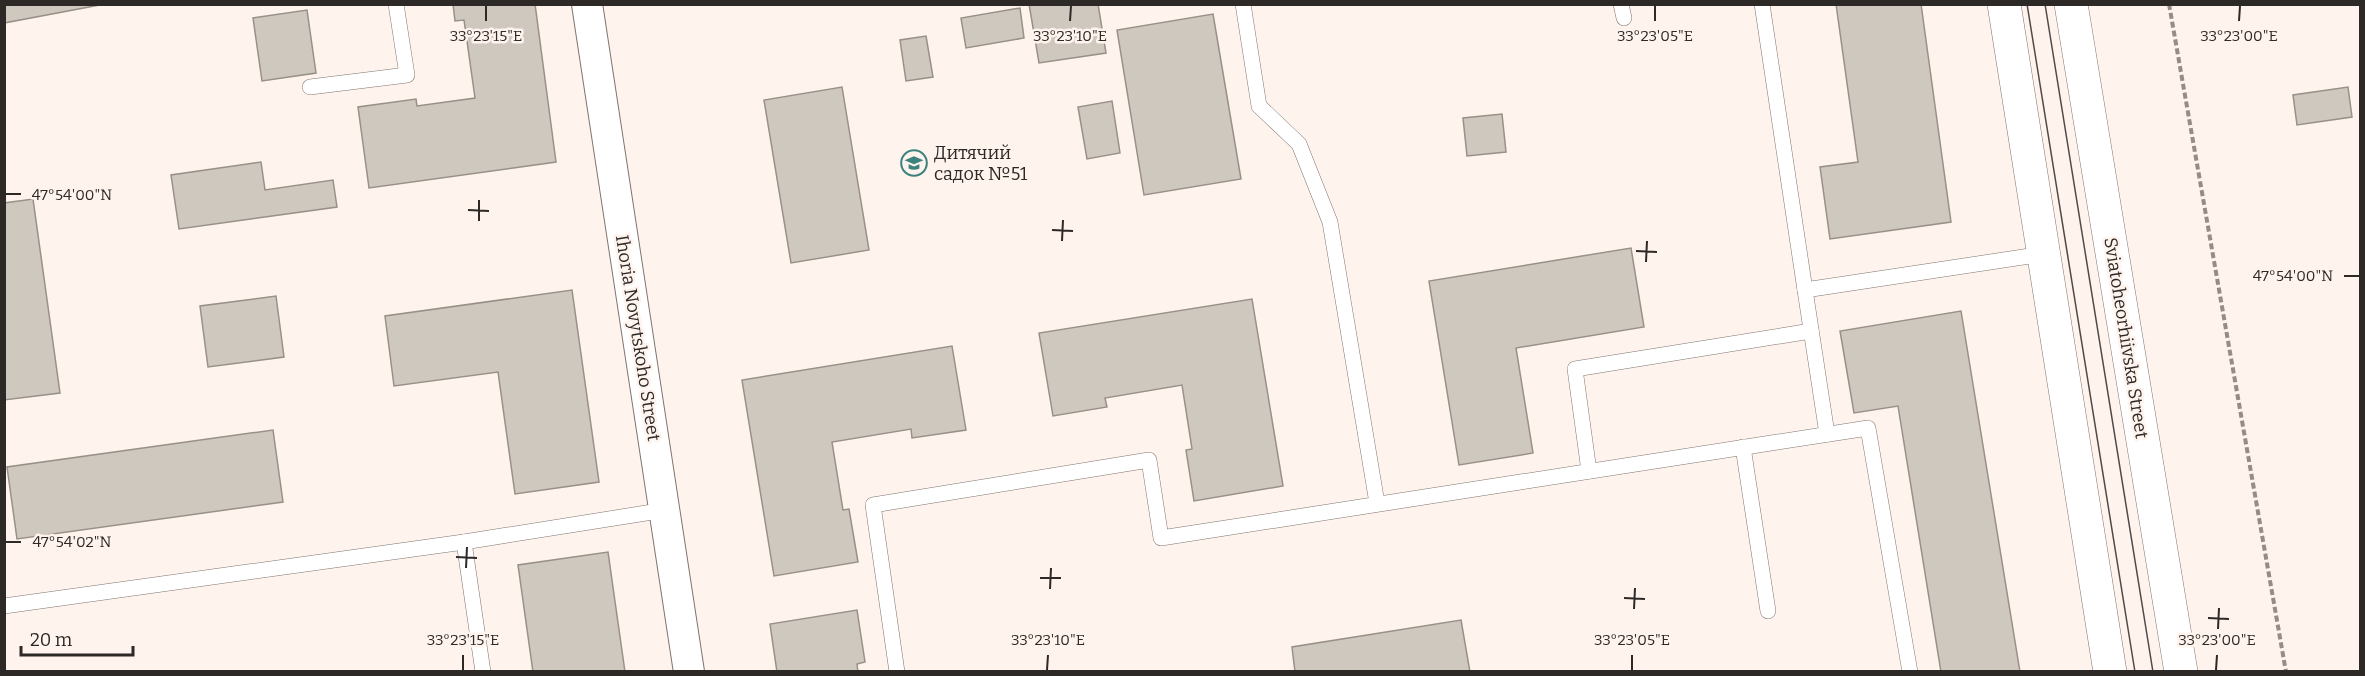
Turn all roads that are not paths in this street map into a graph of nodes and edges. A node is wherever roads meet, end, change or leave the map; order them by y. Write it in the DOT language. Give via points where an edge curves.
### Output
graph roads {
  1 [pos="396,4"];
  2 [pos="587,4"];
  3 [pos="1243,4"];
  4 [pos="1762,4"];
  5 [pos="2004,4"];
  6 [pos="2071,4"];
  7 [pos="310,87"];
  8 [pos="2043,254"];
  9 [pos="1805,291"];
  10 [pos="1811,331"];
  11 [pos="1827,434"];
  12 [pos="1743,447"];
  13 [pos="1589,471"];
  14 [pos="1377,503"];
  15 [pos="664,510"];
  16 [pos="464,542"];
  17 [pos="4,606"];
  18 [pos="1768,611"];
  19 [pos="483,672"];
  20 [pos="689,672"];
  21 [pos="897,672"];
  22 [pos="1910,672"];
  23 [pos="2110,672"];
  24 [pos="2181,672"];
  1 -- 7 [label="lane" via="407,75"];
  2 -- 15 [label="street, Ihoria Novytskoho Street"];
  3 -- 14 [label="lane" via="1260,106 1299,144 1329,222"];
  4 -- 9 [label="lane"];
  5 -- 8 [label="main road"];
  6 -- 24 [label="main road, Sviatoheorhiivska Street"];
  8 -- 9 [label="lane"];
  8 -- 23 [label="main road"];
  9 -- 10 [label="lane"];
  10 -- 11 [label="lane"];
  10 -- 13 [label="lane" via="1575,369"];
  11 -- 12 [label="lane"];
  11 -- 22 [label="lane" via="1868,428"];
  12 -- 13 [label="lane"];
  12 -- 18 [label="lane"];
  13 -- 14 [label="lane"];
  14 -- 21 [label="lane" via="1161,538 1149,460 873,505"];
  15 -- 16 [label="lane"];
  15 -- 20 [label="street, Ihoria Novytskoho Street"];
  16 -- 17 [label="lane"];
  16 -- 19 [label="lane"];
}
